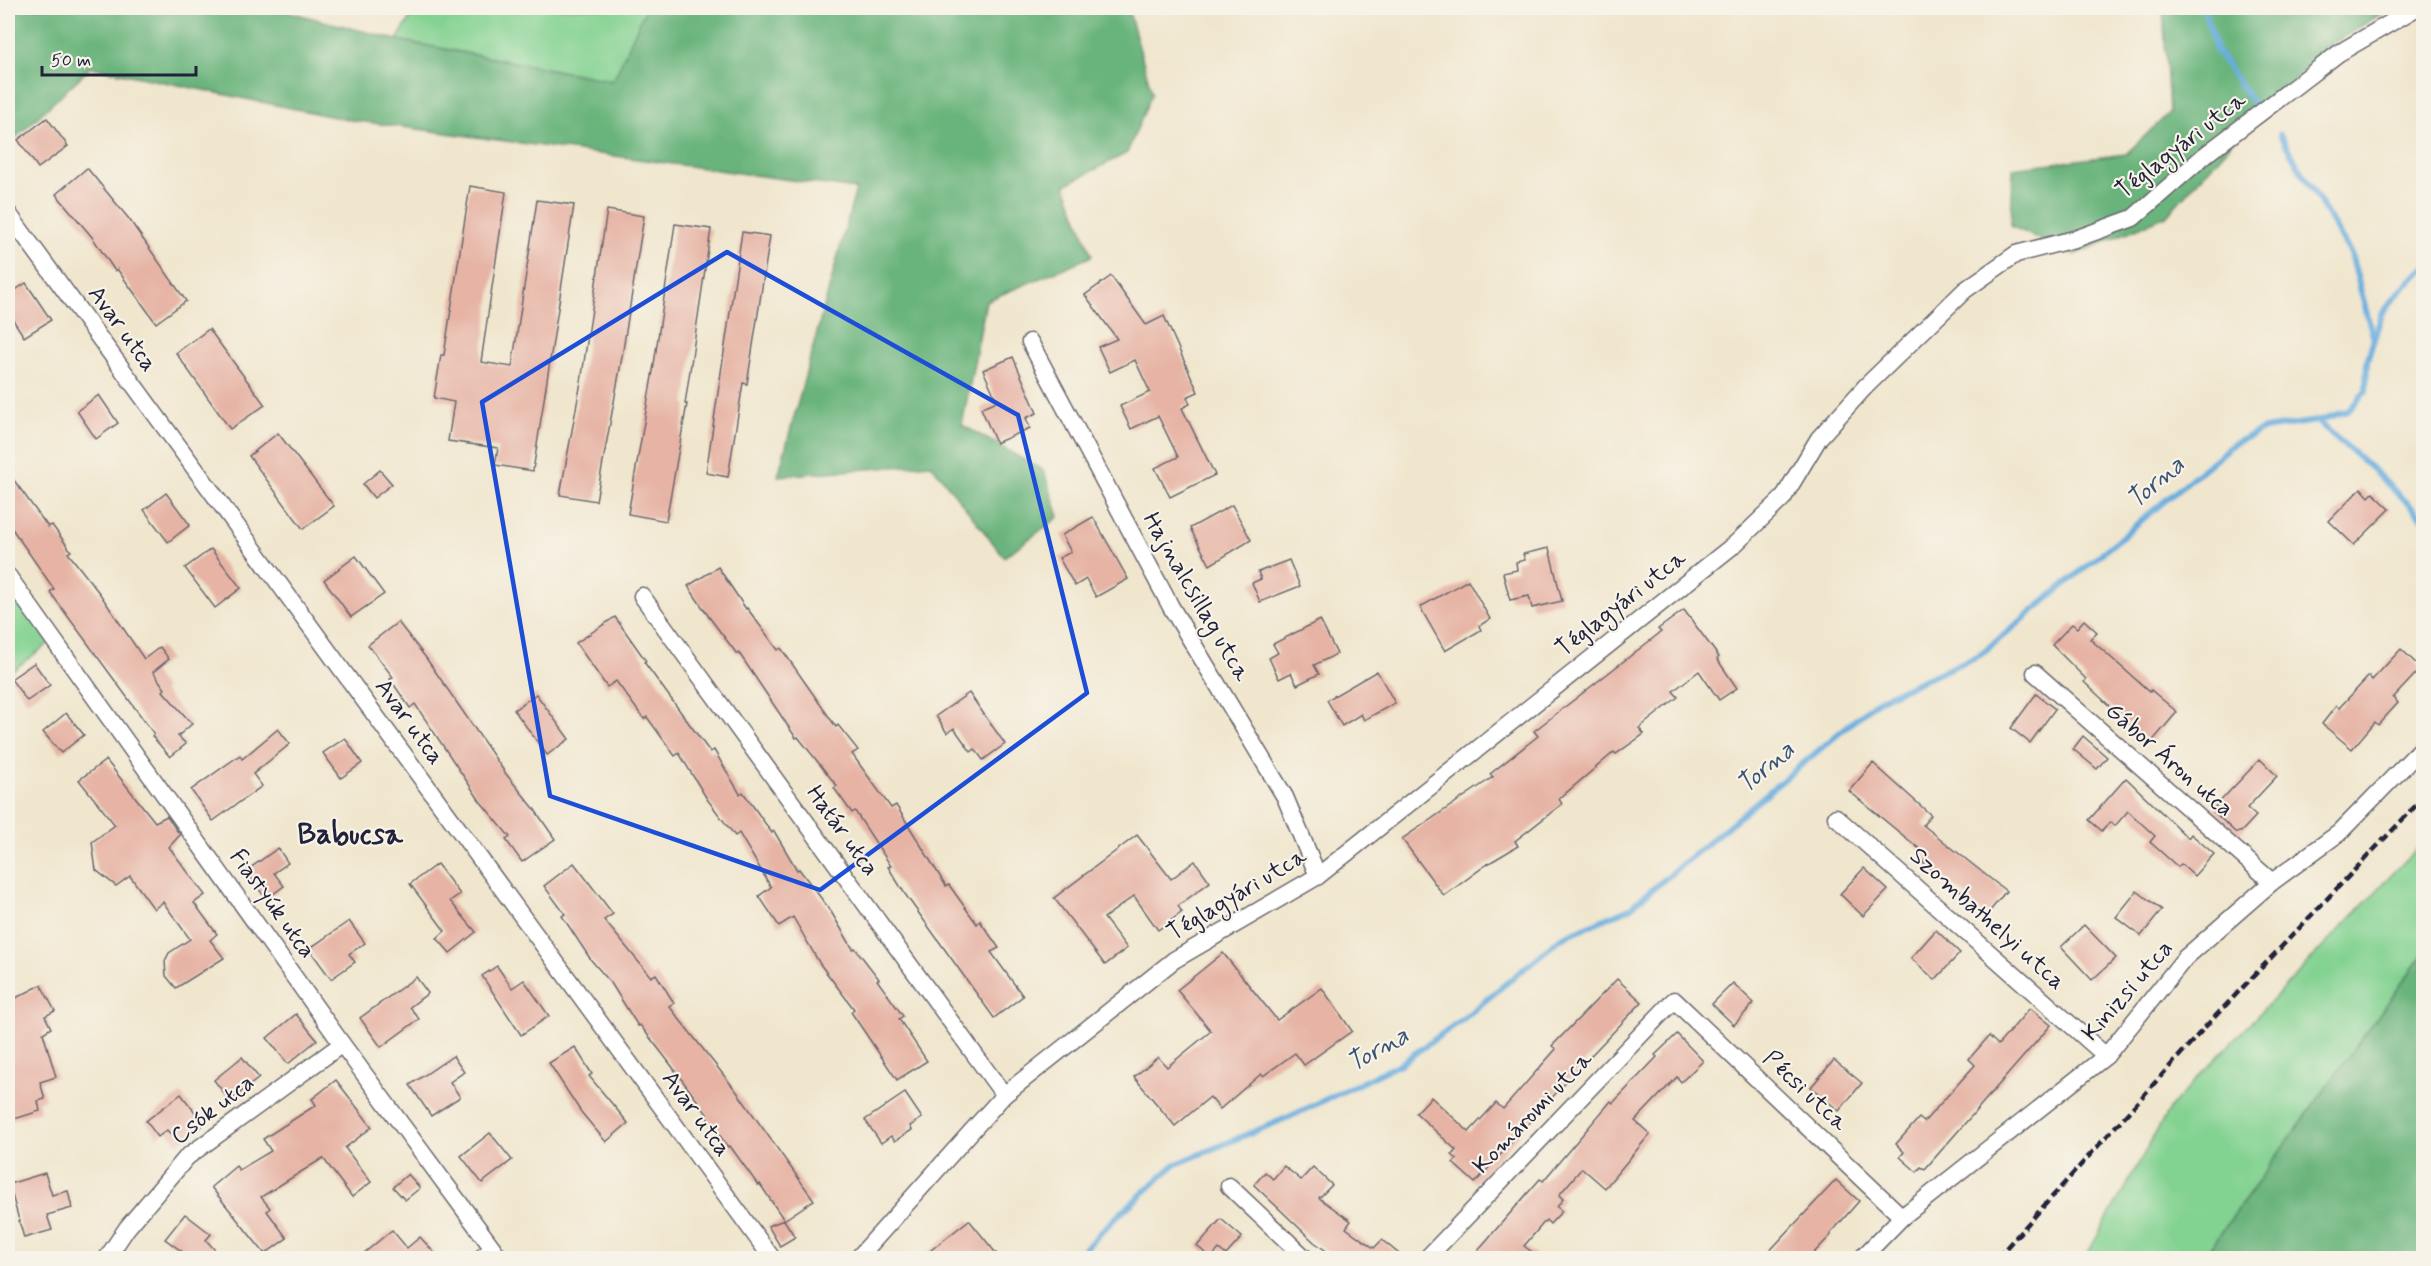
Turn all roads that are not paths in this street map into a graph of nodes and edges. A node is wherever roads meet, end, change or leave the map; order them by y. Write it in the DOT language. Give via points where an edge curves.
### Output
graph roads {
  1 [pos="2416,8"];
  2 [pos="8,213"];
  3 [pos="1030,342"];
  4 [pos="8,576"];
  5 [pos="642,596"];
  6 [pos="2035,673"];
  7 [pos="2424,746"];
  8 [pos="1836,817"];
  9 [pos="1318,876"];
  10 [pos="2272,882"];
  11 [pos="1674,1000"];
  12 [pos="342,1044"];
  13 [pos="2106,1056"];
  14 [pos="1004,1095"];
  15 [pos="1228,1186"];
  16 [pos="1902,1216"];
  17 [pos="491,1255"];
  18 [pos="107,1258"];
  19 [pos="772,1258"];
  20 [pos="858,1258"];
  21 [pos="1305,1258"];
  22 [pos="1426,1258"];
  23 [pos="1862,1258"];
  1 -- 9 [label="street, Téglagyári utca" via="2339,53 2205,155 2133,218 2016,254 1965,290 1865,387 1819,438 1783,498 1735,544"];
  2 -- 19 [label="street, Avar utca"];
  3 -- 9 [label="street, Hajnalcsillag utca" via="1171,607 1285,797"];
  4 -- 12 [label="street, Fiastyúk utca"];
  5 -- 14 [label="street, Határ utca"];
  6 -- 10 [label="street, Gábor Áron utca"];
  7 -- 10 [label="street, Kinizsi utca" via="2339,833"];
  8 -- 13 [label="street, Szombathelyi utca"];
  9 -- 14 [label="street, Téglagyári utca" via="1174,960"];
  10 -- 13 [label="street, Kinizsi utca" via="2186,958"];
  11 -- 16 [label="street, Pécsi utca"];
  11 -- 22 [label="street, Komáromi utca"];
  12 -- 17 [label="street, Fiastyúk utca"];
  12 -- 18 [label="street, Csók utca" via="187,1157"];
  13 -- 16 [label="street, Kinizsi utca"];
  14 -- 20 [label="street, Téglagyári utca"];
  15 -- 21 [label="street"];
  16 -- 23 [label="street, Kinizsi utca"];
}
